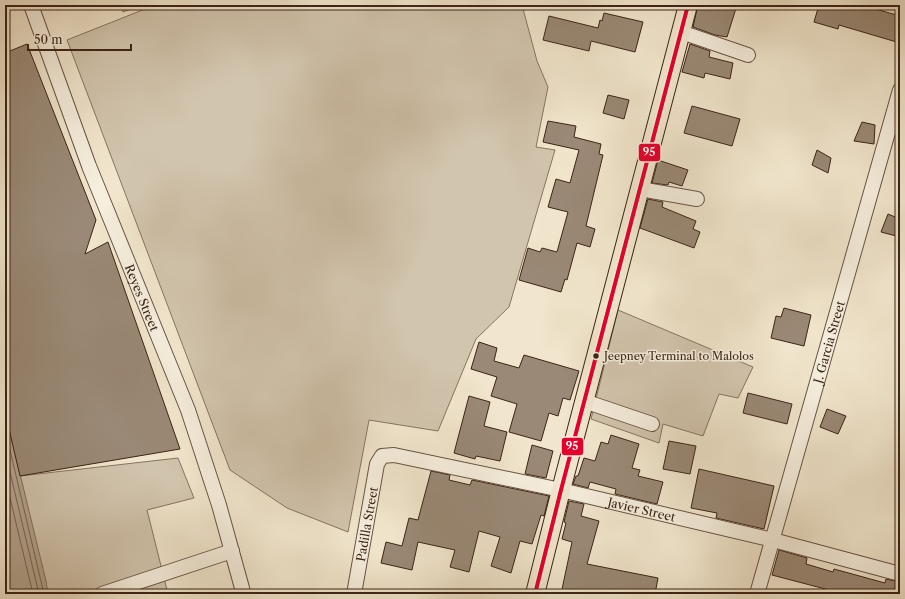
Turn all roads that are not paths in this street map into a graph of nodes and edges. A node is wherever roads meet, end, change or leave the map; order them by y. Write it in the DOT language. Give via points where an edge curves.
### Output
graph roads {
  1 [pos="30,5"];
  2 [pos="688,5"];
  3 [pos="680,32"];
  4 [pos="748,55"];
  5 [pos="900,90"];
  6 [pos="640,189"];
  7 [pos="697,199"];
  8 [pos="584,402"];
  9 [pos="652,424"];
  10 [pos="382,456"];
  11 [pos="561,490"];
  12 [pos="772,540"];
  13 [pos="232,551"];
  14 [pos="900,574"];
  15 [pos="102,594"];
  16 [pos="243,594"];
  17 [pos="354,594"];
  18 [pos="535,594"];
  19 [pos="757,594"];
  1 -- 13 [label="street, Reyes Street" via="89,166 188,410"];
  2 -- 3 [label="main road"];
  3 -- 4 [label="street"];
  3 -- 6 [label="main road"];
  5 -- 12 [label="street, J. Garcia Street"];
  6 -- 7 [label="street"];
  6 -- 8 [label="main road"];
  8 -- 9 [label="street"];
  8 -- 11 [label="main road"];
  10 -- 11 [label="street, Javier Street" via="394,455"];
  10 -- 17 [label="street, Padilla Street" via="377,464"];
  11 -- 12 [label="street, Javier Street"];
  11 -- 18 [label="main road"];
  12 -- 14 [label="street, Javier Street"];
  12 -- 19 [label="street, J. Garcia Street"];
  13 -- 15 [label="street"];
  13 -- 16 [label="street, Reyes Street"];
}
